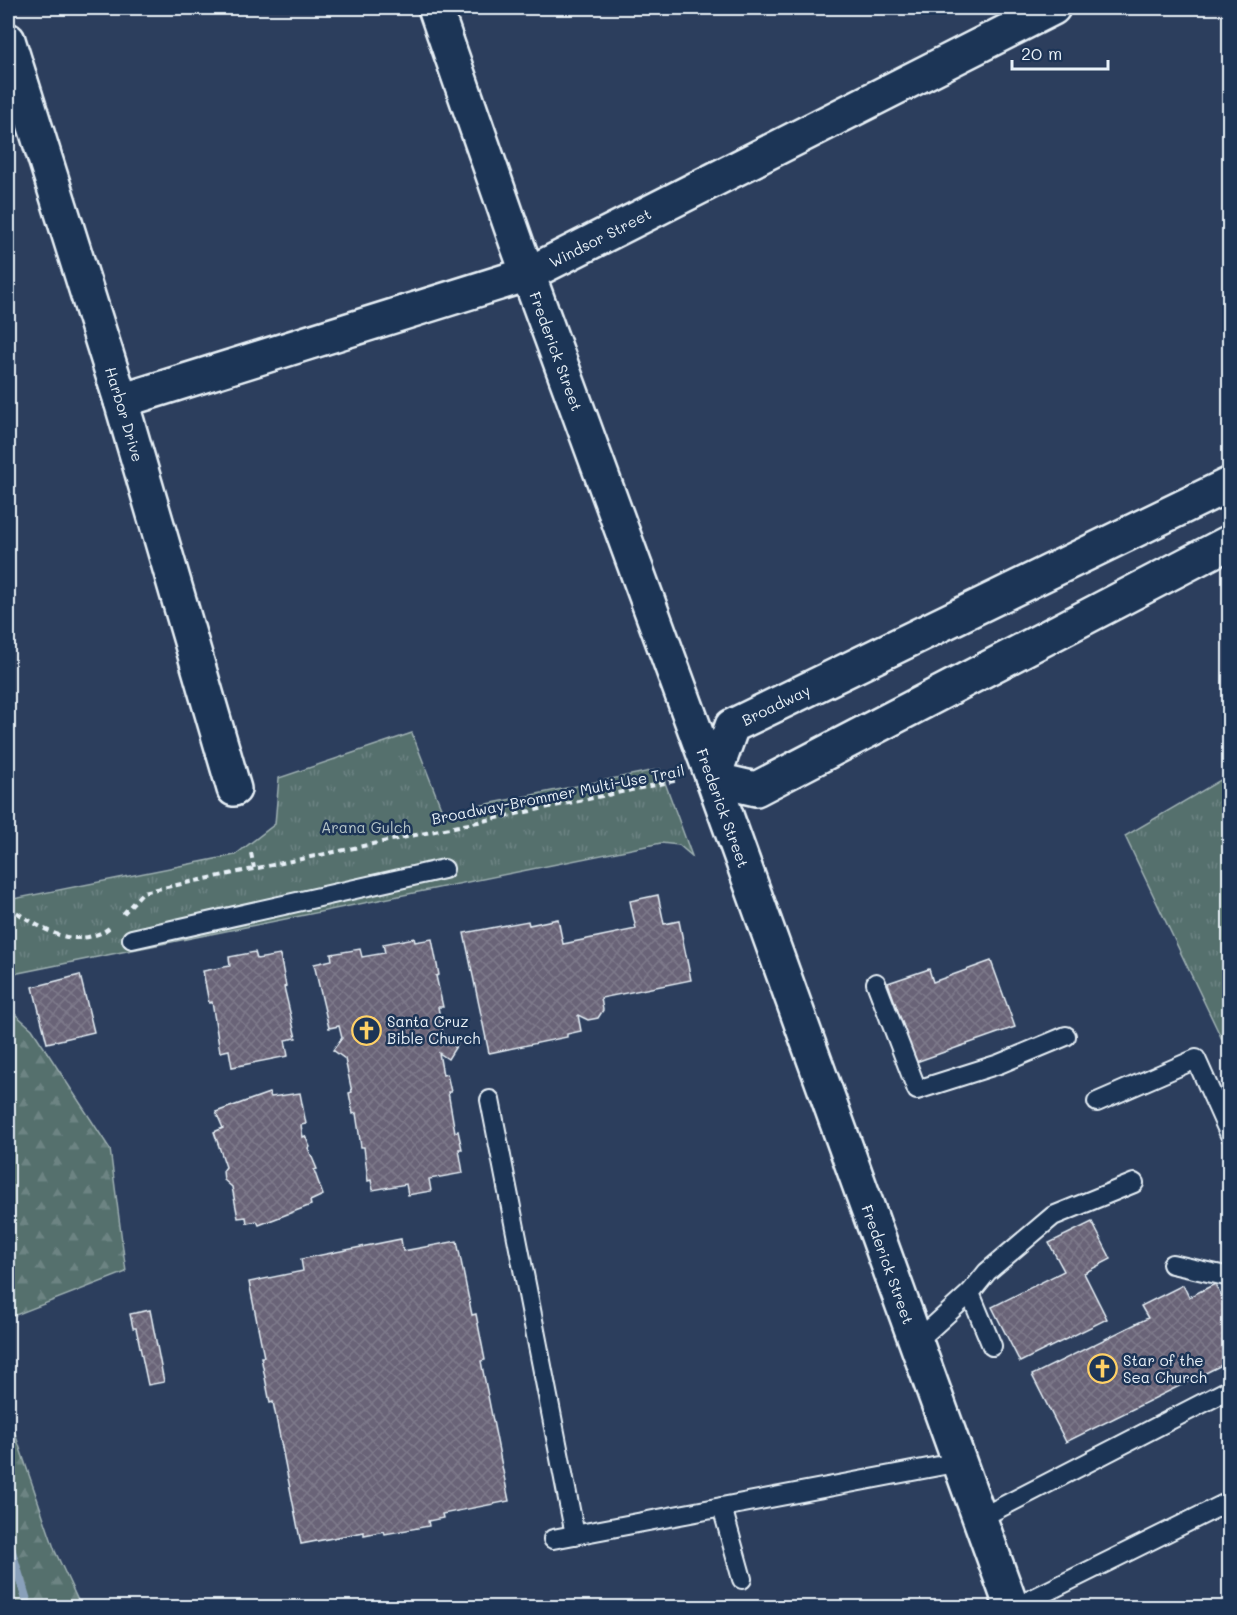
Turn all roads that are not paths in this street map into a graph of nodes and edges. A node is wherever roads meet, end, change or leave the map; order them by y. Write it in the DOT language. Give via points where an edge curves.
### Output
graph roads {
  1 [pos="435,8"];
  2 [pos="1053,8"];
  3 [pos="8,40"];
  4 [pos="528,274"];
  5 [pos="121,401"];
  6 [pos="1230,484"];
  7 [pos="1230,542"];
  8 [pos="713,779"];
  9 [pos="234,789"];
  10 [pos="444,869"];
  11 [pos="132,939"];
  12 [pos="876,983"];
  13 [pos="1066,1036"];
  14 [pos="490,1100"];
  15 [pos="1096,1102"];
  16 [pos="1230,1135"];
  17 [pos="1134,1183"];
  18 [pos="1172,1264"];
  19 [pos="1230,1277"];
  20 [pos="970,1293"];
  21 [pos="916,1342"];
  22 [pos="992,1346"];
  23 [pos="1230,1389"];
  24 [pos="960,1462"];
  25 [pos="1230,1501"];
  26 [pos="722,1507"];
  27 [pos="980,1518"];
  28 [pos="575,1535"];
  29 [pos="553,1539"];
  30 [pos="742,1579"];
  31 [pos="1013,1608"];
  1 -- 4 [label="street, Frederick Street"];
  2 -- 4 [label="street, Windsor Street"];
  3 -- 5 [label="street, Harbor Drive"];
  4 -- 5 [label="street, Windsor Street"];
  4 -- 8 [label="street, Frederick Street"];
  5 -- 9 [label="street, Harbor Drive"];
  6 -- 8 [label="street, Broadway" via="732,726"];
  7 -- 8 [label="street" via="756,789"];
  8 -- 21 [label="street, Frederick Street"];
  10 -- 11 [label="lane"];
  12 -- 13 [label="lane" via="918,1090 999,1064"];
  14 -- 28 [label="lane"];
  15 -- 16 [label="lane" via="1196,1059"];
  17 -- 20 [label="lane" via="1053,1216 987,1272"];
  18 -- 19 [label="lane"];
  20 -- 21 [label="lane"];
  20 -- 22 [label="lane"];
  21 -- 24 [label="street, Frederick Street"];
  23 -- 27 [label="lane"];
  24 -- 26 [label="lane"];
  24 -- 27 [label="street, Frederick Street"];
  25 -- 31 [label="lane"];
  26 -- 28 [label="lane"];
  26 -- 30 [label="lane"];
  27 -- 31 [label="street, Frederick Street"];
  28 -- 29 [label="lane"];
}
